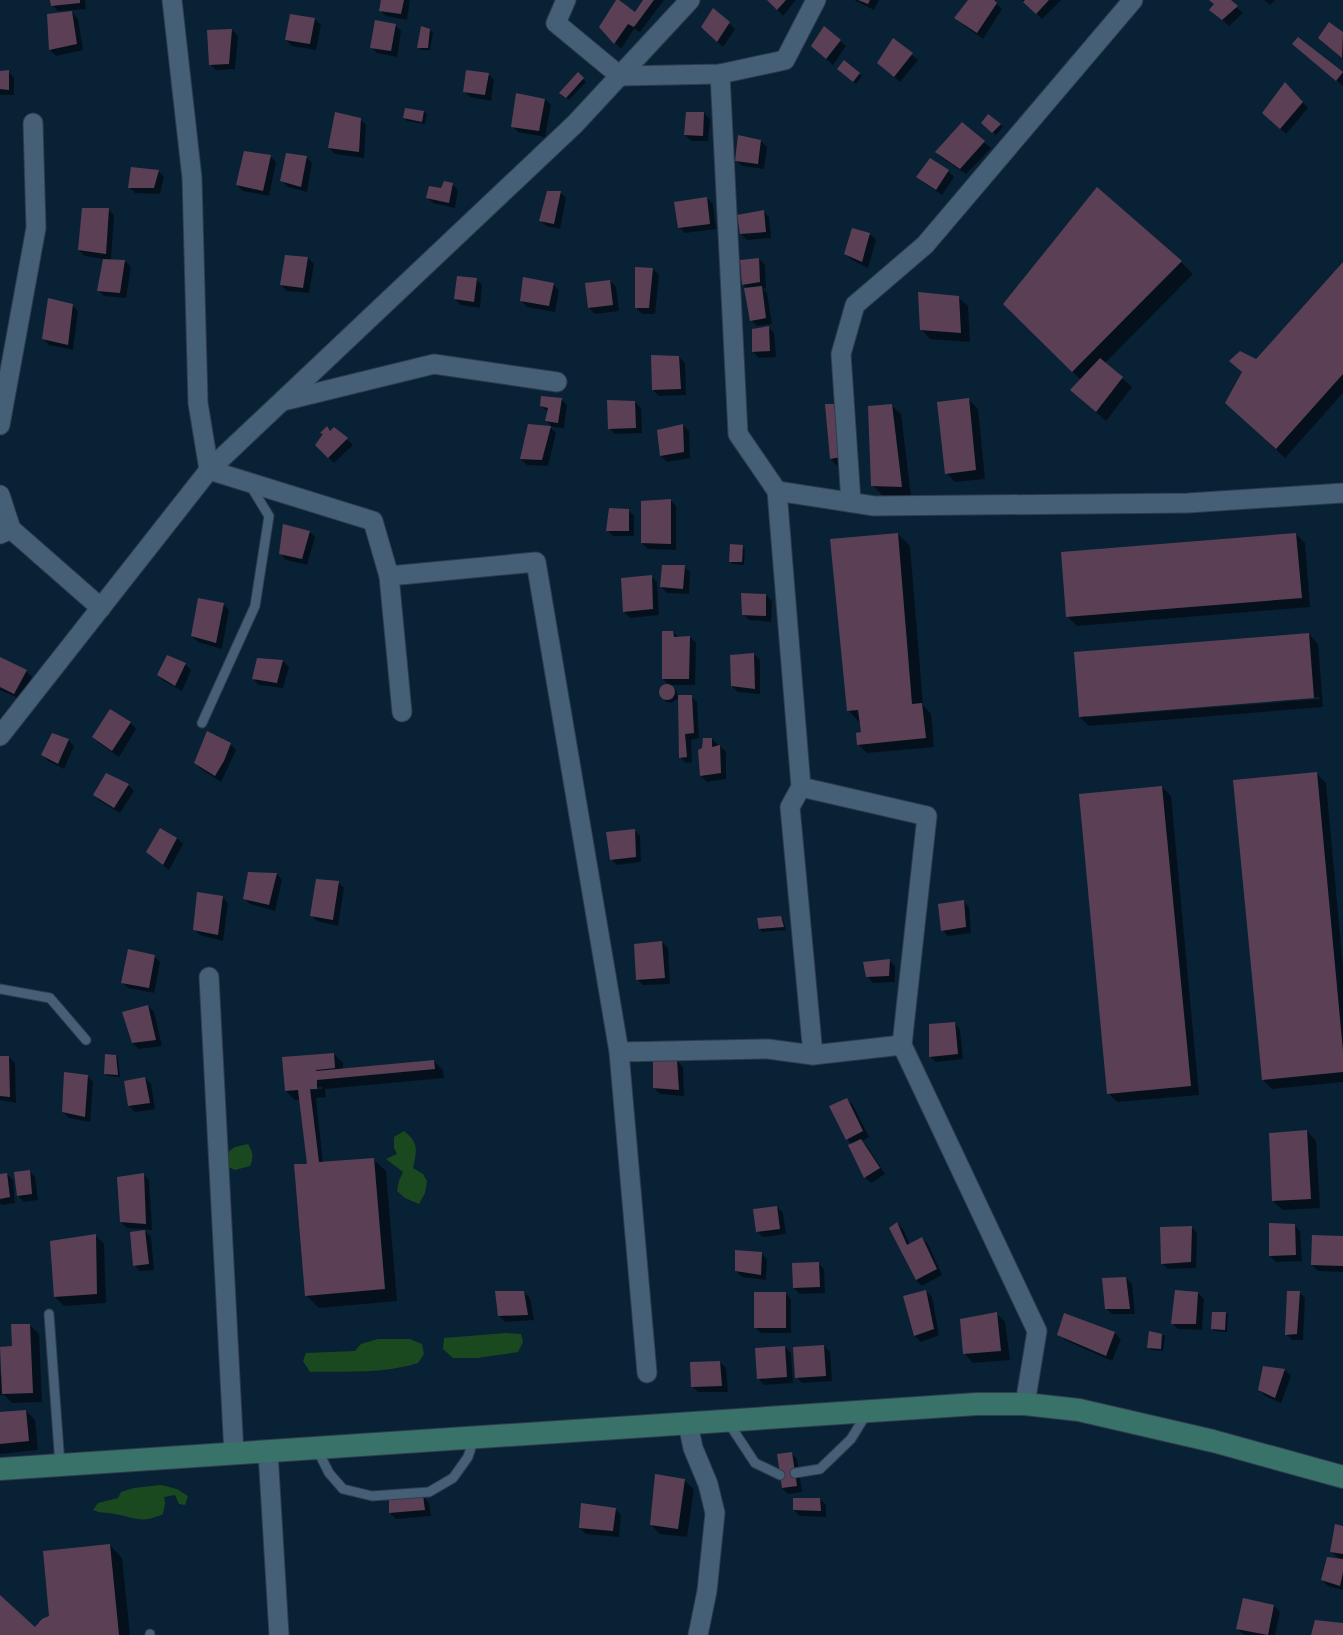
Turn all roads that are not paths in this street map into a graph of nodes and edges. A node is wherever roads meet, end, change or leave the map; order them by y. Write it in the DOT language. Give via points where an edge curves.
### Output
graph roads {
  1 [pos="172,0"];
  2 [pos="566,0"];
  3 [pos="690,0"];
  4 [pos="816,0"];
  5 [pos="1134,0"];
  6 [pos="720,74"];
  7 [pos="620,76"];
  8 [pos="33,123"];
  9 [pos="557,382"];
  10 [pos="282,402"];
  11 [pos="0,425"];
  12 [pos="209,470"];
  13 [pos="777,492"];
  14 [pos="1343,493"];
  15 [pos="0,495"];
  16 [pos="851,502"];
  17 [pos="6,531"];
  18 [pos="389,576"];
  19 [pos="101,608"];
  20 [pos="402,712"];
  21 [pos="202,723"];
  22 [pos="0,736"];
  23 [pos="801,787"];
  24 [pos="209,977"];
  25 [pos="0,989"];
  26 [pos="86,1040"];
  27 [pos="902,1045"];
  28 [pos="619,1052"];
  29 [pos="813,1055"];
  30 [pos="49,1314"];
  31 [pos="647,1373"];
  32 [pos="1025,1404"];
  33 [pos="868,1411"];
  34 [pos="727,1421"];
  35 [pos="688,1424"];
  36 [pos="474,1438"];
  37 [pos="317,1448"];
  38 [pos="268,1452"];
  39 [pos="234,1454"];
  40 [pos="60,1465"];
  41 [pos="0,1469"];
  42 [pos="795,1473"];
  43 [pos="780,1476"];
  44 [pos="1343,1477"];
  45 [pos="280,1635"];
  46 [pos="698,1635"];
  1 -- 12 [label="street" via="192,178 198,403"];
  2 -- 7 [label="street" via="556,23"];
  3 -- 7 [label="street"];
  4 -- 6 [label="street" via="785,60"];
  5 -- 16 [label="street" via="925,245 855,305 841,354"];
  6 -- 7 [label="street"];
  6 -- 13 [label="street" via="738,434"];
  7 -- 10 [label="street" via="575,124"];
  8 -- 11 [label="street" via="36,228"];
  9 -- 10 [label="street" via="434,364"];
  10 -- 12 [label="street"];
  12 -- 18 [label="street" via="373,521"];
  12 -- 19 [label="street"];
  12 -- 21 [label="lane" via="248,483 269,516 255,606"];
  13 -- 16 [label="street"];
  13 -- 23 [label="street"];
  14 -- 16 [label="street" via="1188,503 874,506"];
  15 -- 17 [label="street"];
  17 -- 19 [label="street"];
  18 -- 20 [label="street"];
  18 -- 28 [label="street" via="536,562"];
  19 -- 22 [label="street"];
  23 -- 27 [label="street" via="927,816"];
  23 -- 29 [label="street" via="790,807"];
  24 -- 39 [label="street"];
  25 -- 26 [label="lane" via="50,998"];
  27 -- 29 [label="street"];
  27 -- 32 [label="street" via="1037,1331"];
  28 -- 29 [label="street" via="768,1049"];
  28 -- 31 [label="street"];
  30 -- 40 [label="lane"];
  32 -- 33 [label="street" via="977,1404"];
  32 -- 44 [label="street" via="1079,1410 1213,1441"];
  33 -- 34 [label="street"];
  33 -- 42 [label="lane" via="851,1439 820,1469"];
  34 -- 35 [label="street"];
  34 -- 43 [label="lane" via="755,1463"];
  35 -- 36 [label="street"];
  35 -- 46 [label="street" via="693,1448 708,1484 716,1513 707,1591"];
  36 -- 37 [label="street"];
  36 -- 37 [label="lane" via="468,1457 453,1478 429,1492 372,1496 343,1489 329,1473"];
  37 -- 38 [label="street"];
  38 -- 39 [label="street"];
  38 -- 45 [label="street"];
  39 -- 40 [label="street"];
  40 -- 41 [label="street"];
}
